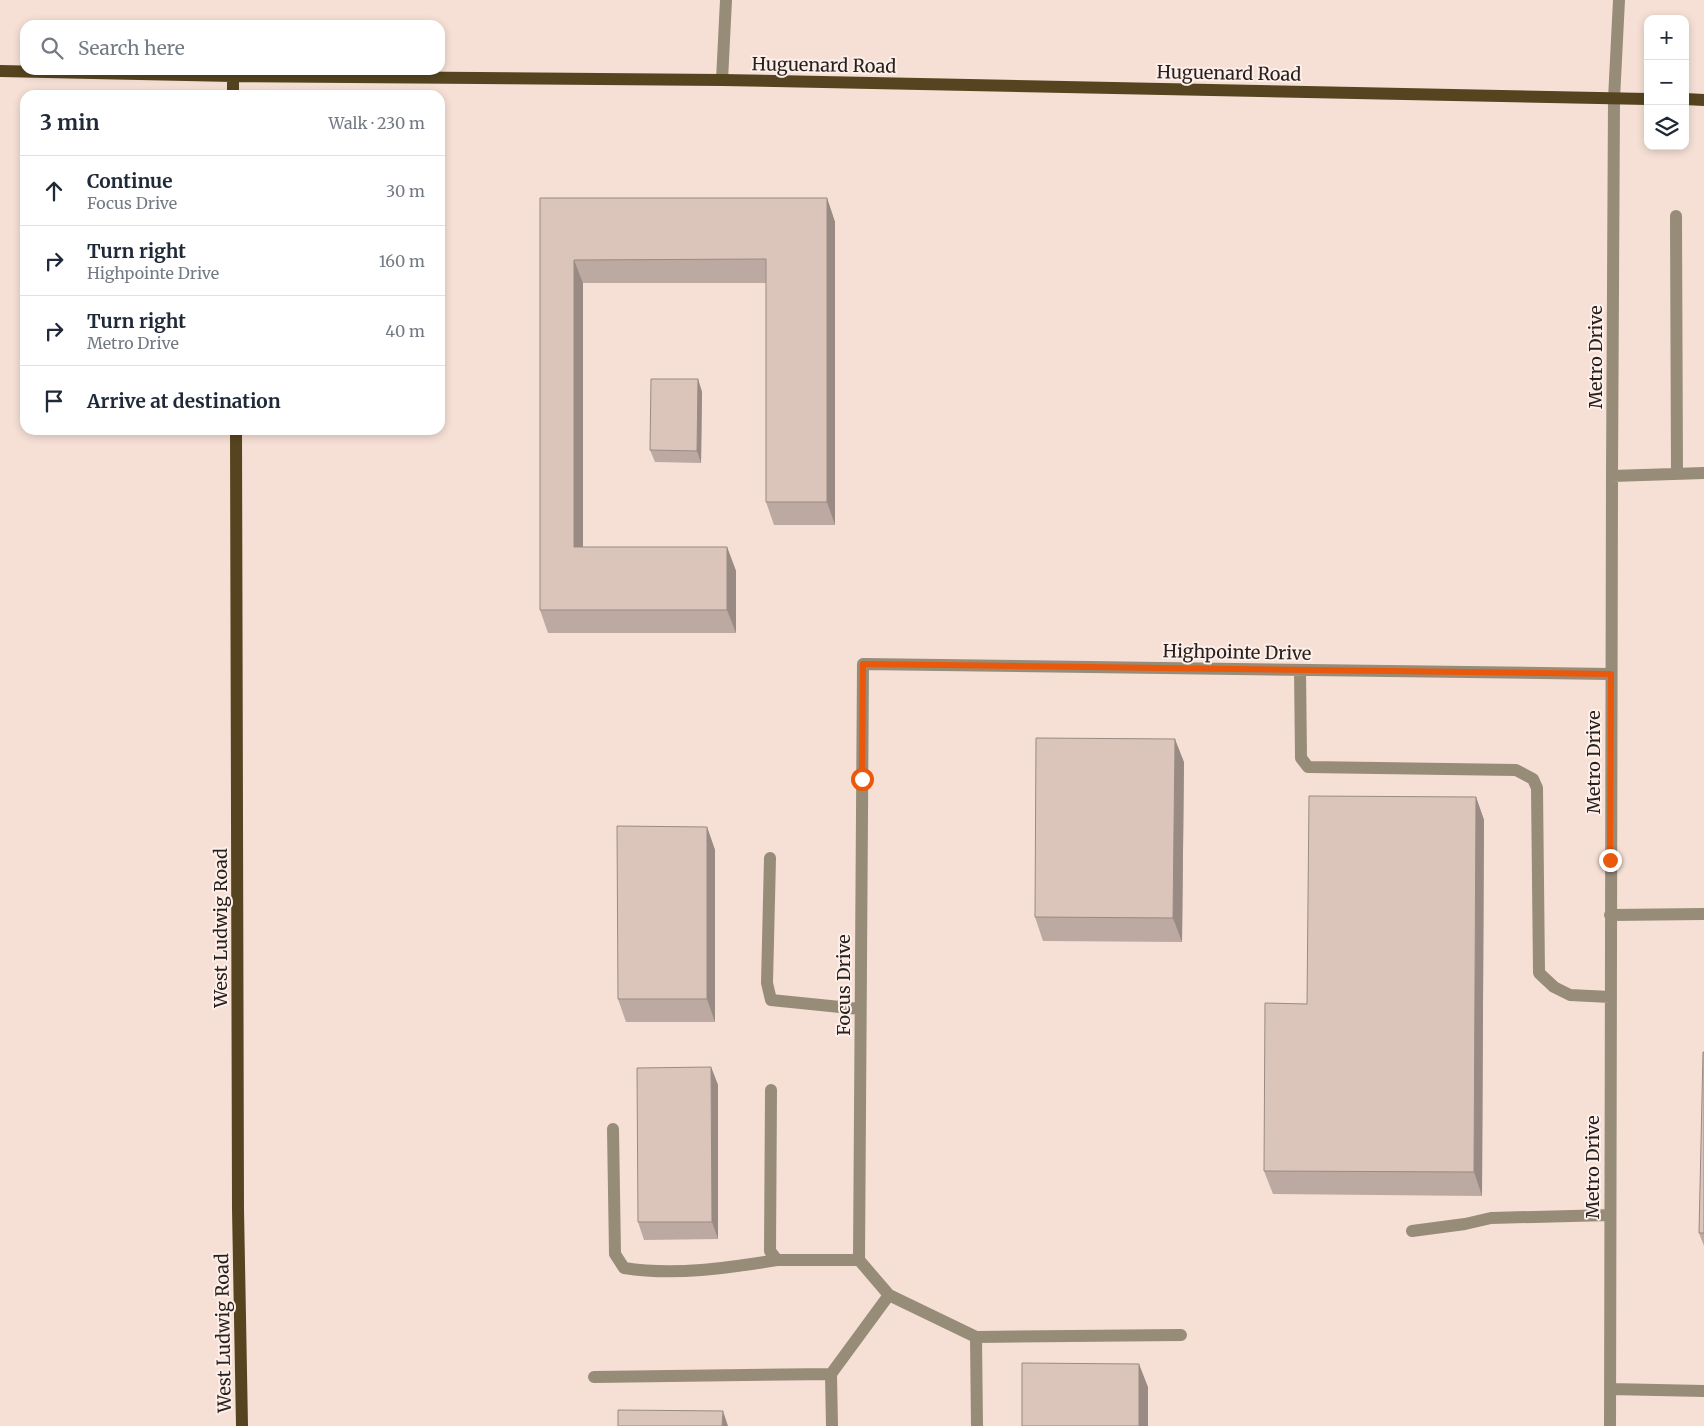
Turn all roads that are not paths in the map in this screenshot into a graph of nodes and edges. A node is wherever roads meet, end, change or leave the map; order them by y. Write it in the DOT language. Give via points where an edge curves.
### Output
graph roads {
  1 [pos="726,0"];
  2 [pos="1619,0"];
  3 [pos="0,71"];
  4 [pos="20,71"];
  5 [pos="186,75"];
  6 [pos="232,76"];
  7 [pos="722,80"];
  8 [pos="233,90"];
  9 [pos="1614,99"];
  10 [pos="1644,99"];
  11 [pos="1689,99"];
  12 [pos="1704,100"];
  13 [pos="1676,216"];
  14 [pos="236,435"];
  15 [pos="1704,473"];
  16 [pos="1677,474"];
  17 [pos="1612,476"];
  18 [pos="863,664"];
  19 [pos="1300,670"];
  20 [pos="1611,674"];
  21 [pos="770,858"];
  22 [pos="1704,914"];
  23 [pos="1610,915"];
  24 [pos="1610,997"];
  25 [pos="860,1008"];
  26 [pos="771,1090"];
  27 [pos="612,1129"];
  28 [pos="1610,1216"];
  29 [pos="1412,1231"];
  30 [pos="778,1260"];
  31 [pos="858,1260"];
  32 [pos="889,1295"];
  33 [pos="1181,1335"];
  34 [pos="976,1336"];
  35 [pos="831,1374"];
  36 [pos="594,1377"];
  37 [pos="1610,1390"];
  38 [pos="1704,1391"];
  39 [pos="242,1426"];
  40 [pos="832,1426"];
  41 [pos="977,1426"];
  42 [pos="1610,1426"];
  1 -- 7 [label="street"];
  2 -- 9 [label="street, Metro Drive"];
  3 -- 4 [label="main road, Huguenard Road"];
  5 -- 6 [label="main road, Huguenard Road"];
  6 -- 7 [label="main road, Huguenard Road"];
  6 -- 8 [label="main road"];
  7 -- 9 [label="main road, Huguenard Road"];
  9 -- 10 [label="main road, Huguenard Road"];
  9 -- 17 [label="street, Metro Drive"];
  11 -- 12 [label="main road"];
  13 -- 16 [label="street"];
  14 -- 39 [label="main road, West Ludwig Road" via="238,1209"];
  15 -- 16 [label="street"];
  16 -- 17 [label="street"];
  17 -- 20 [label="street, Metro Drive"];
  18 -- 19 [label="street, Highpointe Drive"];
  18 -- 25 [label="street, Focus Drive"];
  19 -- 20 [label="street, Highpointe Drive"];
  19 -- 24 [label="street" via="1301,758 1308,767 1516,770 1533,778 1537,788 1540,973 1554,987 1570,995"];
  20 -- 23 [label="street, Metro Drive"];
  21 -- 25 [label="street" via="767,982 771,1000"];
  22 -- 23 [label="street"];
  23 -- 24 [label="street, Metro Drive"];
  24 -- 28 [label="street, Metro Drive"];
  25 -- 31 [label="street, Focus Drive"];
  26 -- 30 [label="street" via="770,1251"];
  27 -- 30 [label="street" via="615,1254 624,1268 716,1270"];
  28 -- 29 [label="street" via="1491,1218"];
  28 -- 37 [label="street, Metro Drive"];
  30 -- 31 [label="street"];
  31 -- 32 [label="street"];
  32 -- 34 [label="street"];
  32 -- 35 [label="street"];
  33 -- 34 [label="street"];
  34 -- 41 [label="street"];
  35 -- 36 [label="street"];
  35 -- 40 [label="street"];
  37 -- 38 [label="street"];
  37 -- 42 [label="street, Metro Drive"];
}
